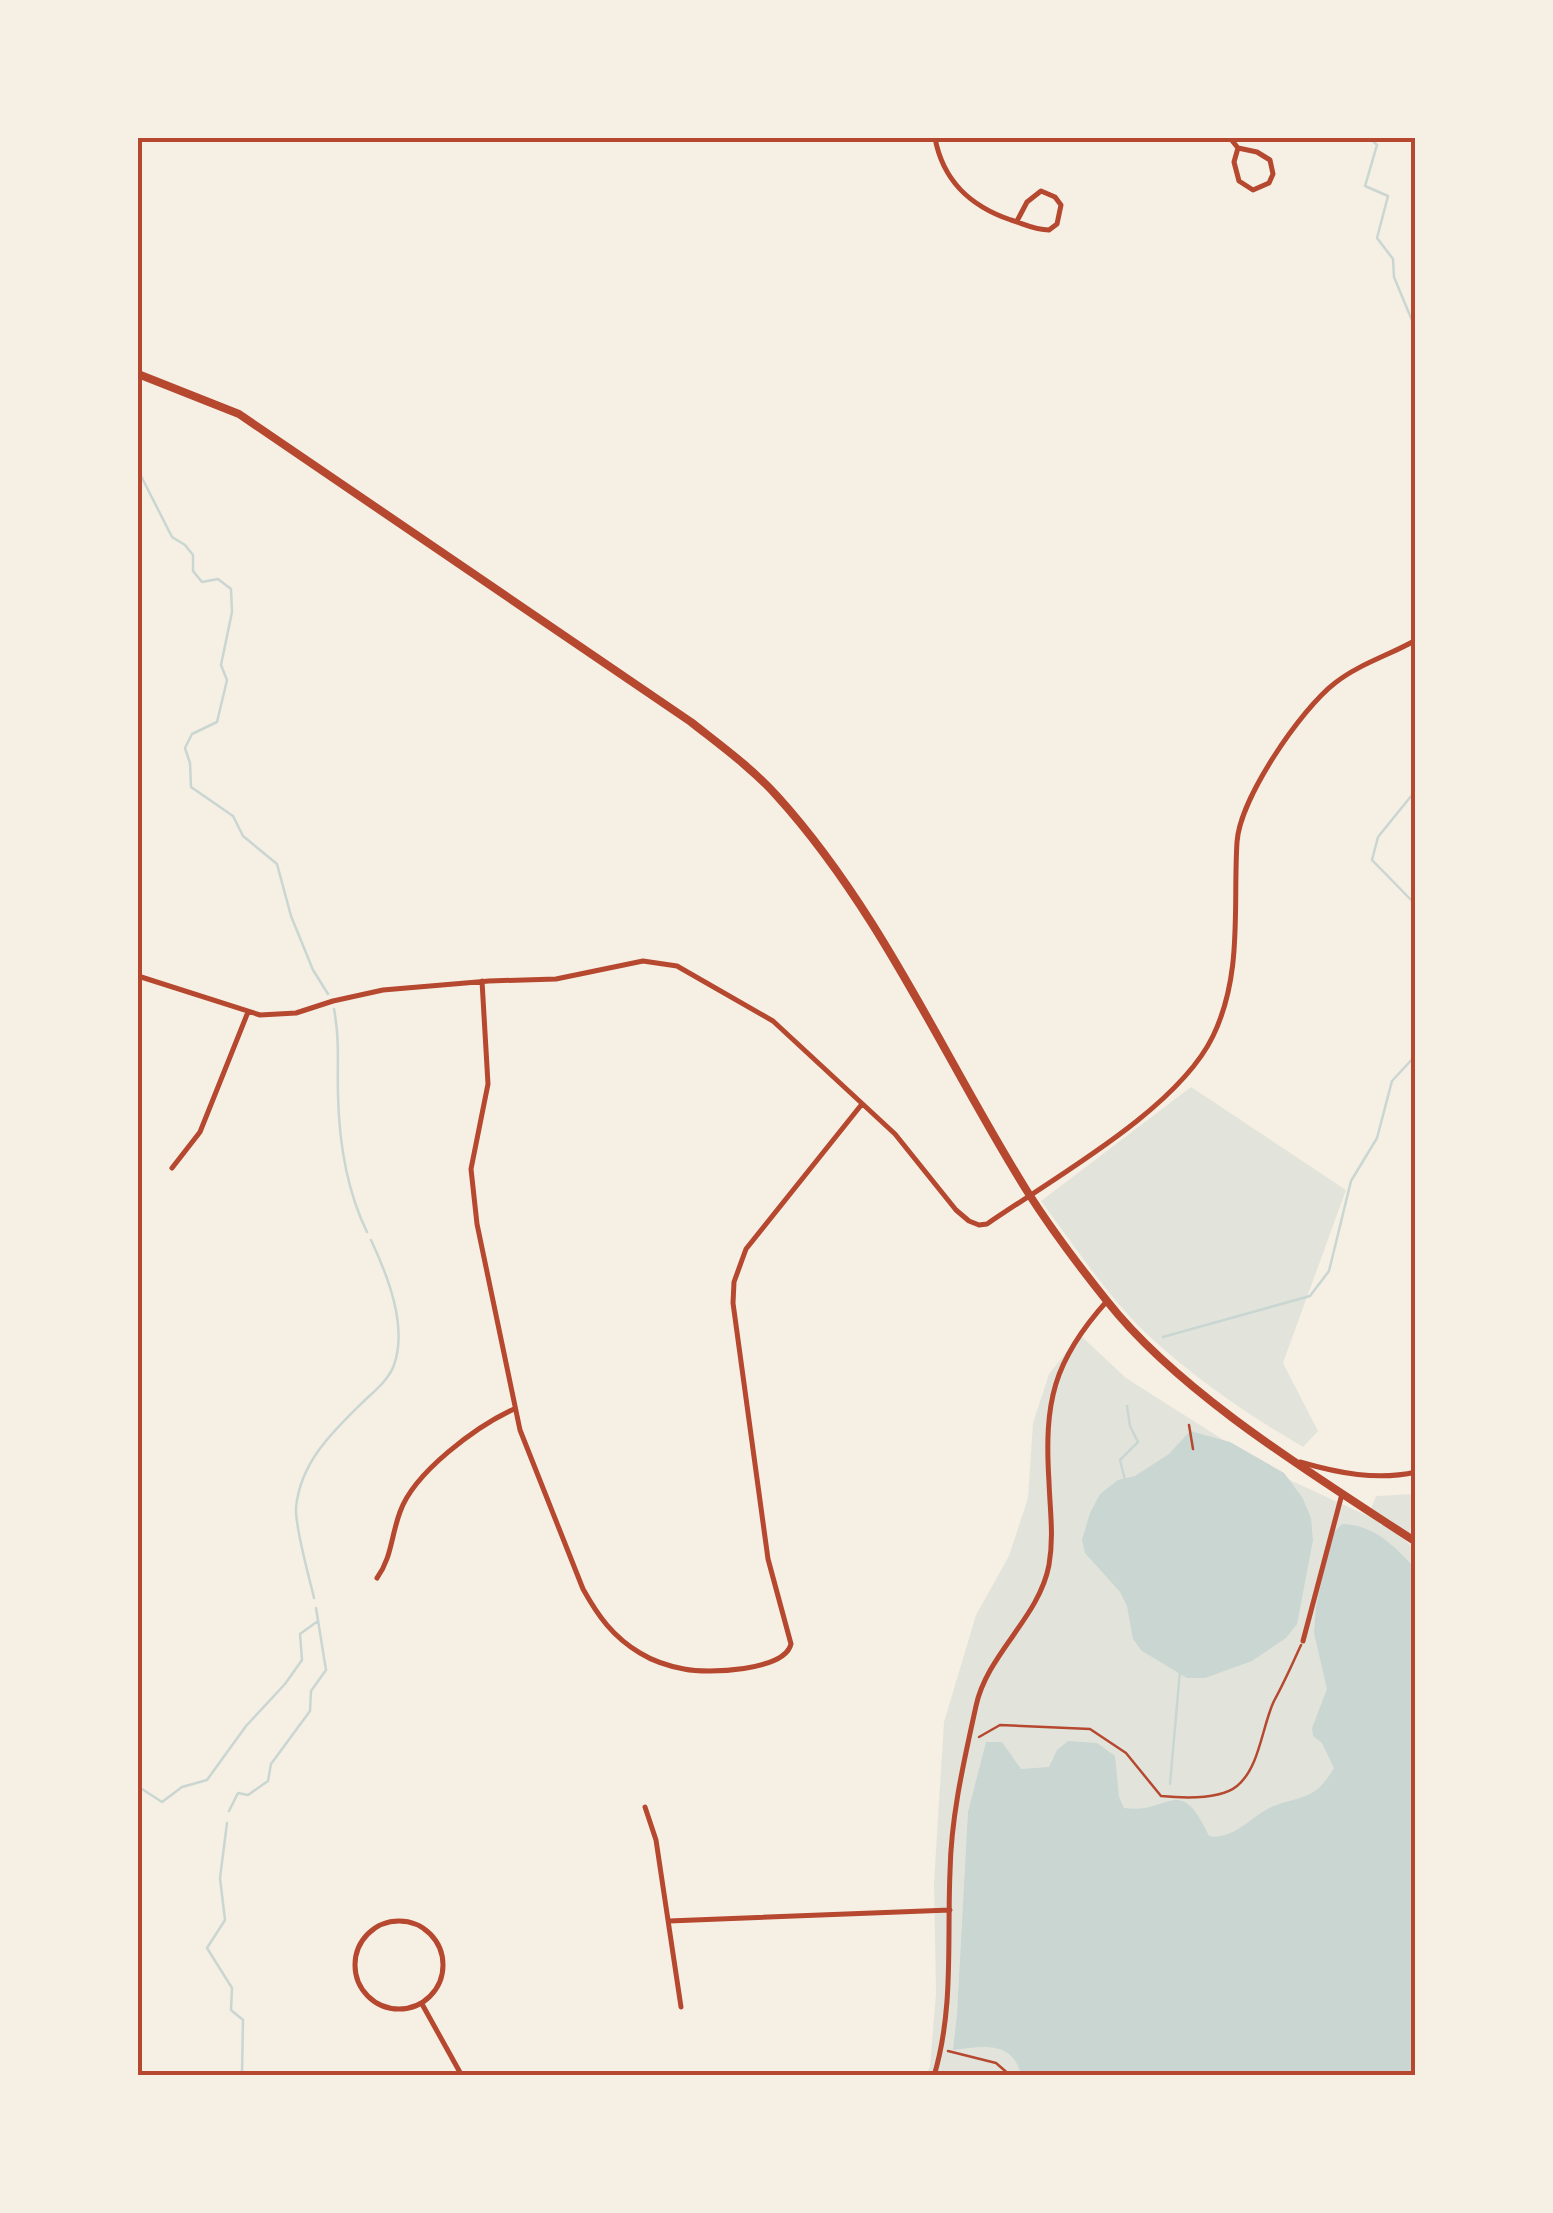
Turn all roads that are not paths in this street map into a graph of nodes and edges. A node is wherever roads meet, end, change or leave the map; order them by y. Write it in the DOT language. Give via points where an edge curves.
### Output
graph roads {
  1 [pos="935,138"];
  2 [pos="1230,138"];
  3 [pos="1238,148"];
  4 [pos="1017,222"];
  5 [pos="138,374"];
  6 [pos="1416,640"];
  7 [pos="138,976"];
  8 [pos="482,982"];
  9 [pos="248,1012"];
  10 [pos="862,1104"];
  11 [pos="172,1168"];
  12 [pos="1029,1194"];
  13 [pos="1107,1301"];
  14 [pos="514,1409"];
  15 [pos="1294,1461"];
  16 [pos="1416,1472"];
  17 [pos="1342,1493"];
  18 [pos="1416,1542"];
  19 [pos="376,1578"];
  20 [pos="1303,1640"];
  21 [pos="645,1807"];
  22 [pos="950,1910"];
  23 [pos="669,1921"];
  24 [pos="422,2004"];
  25 [pos="681,2007"];
  26 [pos="462,2076"];
  27 [pos="934,2076"];
  1 -- 4 [label="street" via="958,189 985,210"];
  2 -- 3 [label="street"];
  3 -- 3 [label="street" via="1270,160 1269,183 1253,190 1238,181"];
  4 -- 4 [label="street" via="1041,192 1061,205 1049,230"];
  5 -- 12 [label="main road" via="248,420 740,760 776,794 862,909"];
  6 -- 12 [label="street" via="1324,692 1246,803 1237,840 1229,988 1202,1055 1144,1115"];
  7 -- 9 [label="street"];
  8 -- 9 [label="street" via="368,992 278,1016"];
  8 -- 10 [label="street" via="556,979 644,961 677,966 773,1021"];
  8 -- 14 [label="street" via="488,1084 471,1168"];
  9 -- 11 [label="street" via="200,1132"];
  10 -- 12 [label="street" via="968,1221 987,1224"];
  10 -- 14 [label="street" via="746,1250 734,1282 768,1559 788,1653 759,1666 688,1670 622,1642 583,1589"];
  12 -- 13 [label="main road"];
  13 -- 15 [label="main road" via="1198,1388"];
  13 -- 22 [label="street" via="1075,1338 1052,1394 1048,1570 977,1700 953,1832"];
  14 -- 19 [label="street" via="460,1444 410,1491"];
  15 -- 16 [label="street" via="1356,1475"];
  15 -- 17 [label="main road"];
  17 -- 18 [label="main road"];
  17 -- 20 [label="street"];
  21 -- 23 [label="street"];
  22 -- 23 [label="street"];
  22 -- 27 [label="street" via="950,1986"];
  23 -- 25 [label="street"];
  24 -- 24 [label="street" via="441,1978 437,1942 408,1920 383,1922 357,1948 358,1983 386,2008"];
  24 -- 26 [label="street"];
}
